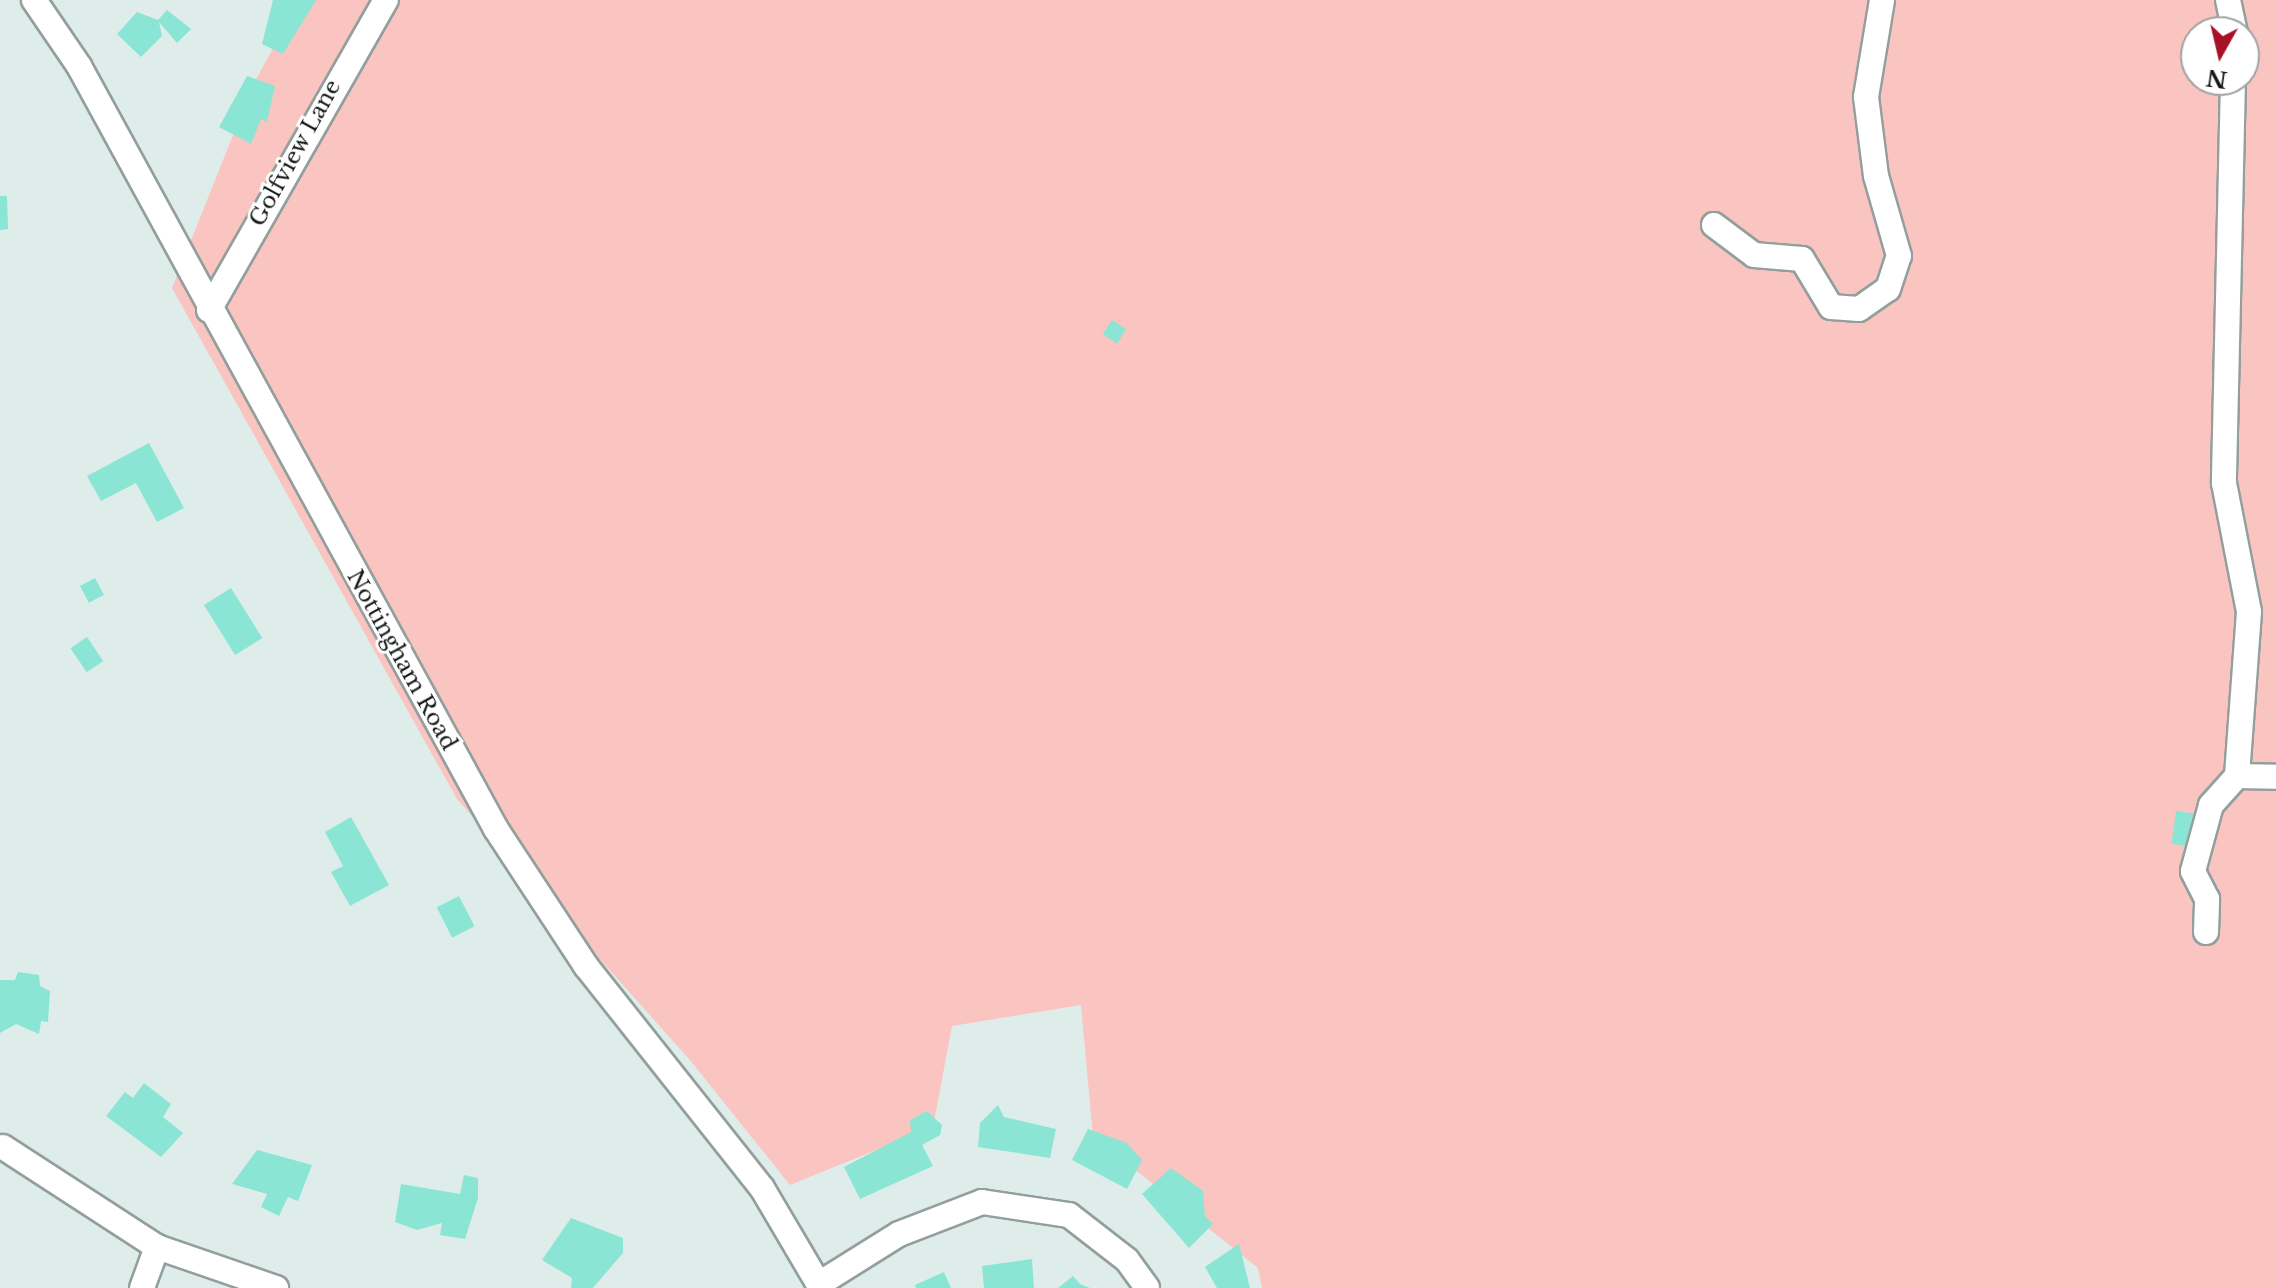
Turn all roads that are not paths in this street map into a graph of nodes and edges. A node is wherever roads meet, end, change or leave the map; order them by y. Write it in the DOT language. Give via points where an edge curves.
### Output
graph roads {
  1 [pos="34,0"];
  2 [pos="386,0"];
  3 [pos="1882,0"];
  4 [pos="2233,96"];
  5 [pos="1714,225"];
  6 [pos="209,310"];
  7 [pos="2273,774"];
  8 [pos="2237,776"];
  9 [pos="2206,932"];
  10 [pos="3,1147"];
  11 [pos="157,1247"];
  12 [pos="820,1286"];
  13 [pos="142,1288"];
  14 [pos="276,1288"];
  15 [pos="1147,1288"];
  1 -- 6 [label="street, Nottingham Road" via="79,66"];
  2 -- 6 [label="street, Golfview Lane"];
  3 -- 5 [label="street" via="1866,97 1876,176 1899,256 1888,289 1859,309 1831,307 1802,259 1754,255"];
  4 -- 8 [label="street" via="2224,483 2249,612"];
  6 -- 12 [label="street, Nottingham Road" via="496,829 586,966 762,1188"];
  7 -- 8 [label="street"];
  8 -- 9 [label="street" via="2211,805 2193,871 2207,899"];
  10 -- 11 [label="street"];
  11 -- 13 [label="street"];
  11 -- 14 [label="street"];
  12 -- 15 [label="street" via="899,1234 982,1202 1069,1215 1127,1260"];
}
